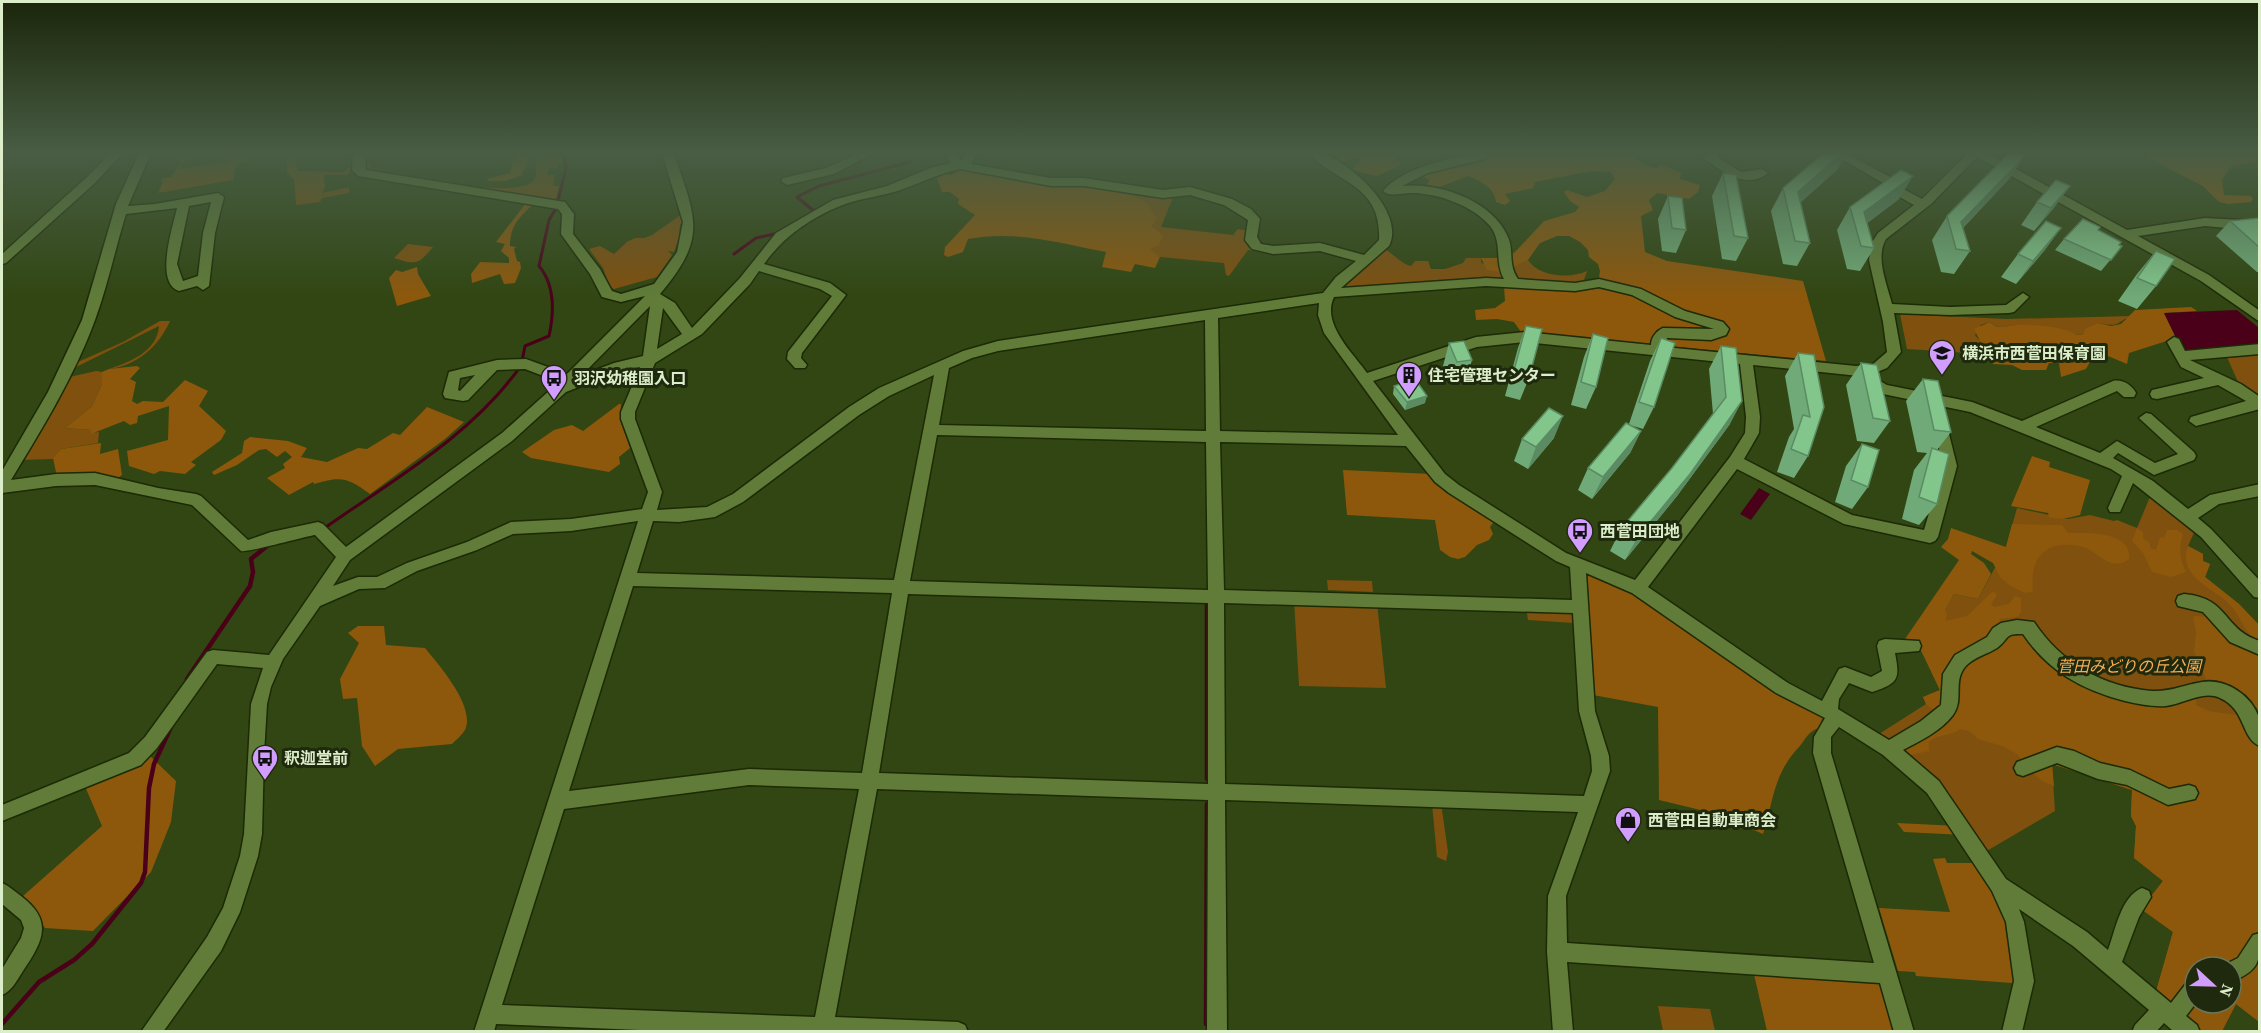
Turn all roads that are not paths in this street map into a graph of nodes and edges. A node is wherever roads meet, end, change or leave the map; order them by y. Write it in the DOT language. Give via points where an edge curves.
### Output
graph roads {
  1 [pos="67,201"];
  2 [pos="125,201"];
  3 [pos="194,201"];
  4 [pos="217,201"];
  5 [pos="537,201"];
  6 [pos="683,201"];
  7 [pos="844,201"];
  8 [pos="1225,201"];
  9 [pos="1377,201"];
  10 [pos="1383,201"];
  11 [pos="1456,201"];
  12 [pos="1918,201"];
  13 [pos="1926,201"];
  14 [pos="2065,201"];
  15 [pos="184,203"];
  16 [pos="1380,204"];
  17 [pos="1923,204"];
  18 [pos="121,210"];
  19 [pos="2259,225"];
  20 [pos="2125,234"];
  21 [pos="2,260"];
  22 [pos="1365,260"];
  23 [pos="755,266"];
  24 [pos="1513,282"];
  25 [pos="657,293"];
  26 [pos="1329,295"];
  27 [pos="2023,297"];
  28 [pos="1887,308"];
  29 [pos="1211,315"];
  30 [pos="2259,318"];
  31 [pos="690,335"];
  32 [pos="2174,342"];
  33 [pos="2259,349"];
  34 [pos="1658,350"];
  35 [pos="2181,356"];
  36 [pos="649,360"];
  37 [pos="1746,360"];
  38 [pos="800,364"];
  39 [pos="943,365"];
  40 [pos="492,366"];
  41 [pos="1859,371"];
  42 [pos="1364,379"];
  43 [pos="2219,380"];
  44 [pos="563,385"];
  45 [pos="2129,393"];
  46 [pos="2157,394"];
  47 [pos="1934,398"];
  48 [pos="2259,404"];
  49 [pos="2146,418"];
  50 [pos="2196,421"];
  51 [pos="2020,428"];
  52 [pos="929,430"];
  53 [pos="1212,437"];
  54 [pos="1410,441"];
  55 [pos="2103,458"];
  56 [pos="1735,461"];
  57 [pos="2130,473"];
  58 [pos="2,483"];
  59 [pos="2,487"];
  60 [pos="2259,490"];
  61 [pos="2115,508"];
  62 [pos="648,514"];
  63 [pos="2188,517"];
  64 [pos="345,556"];
  65 [pos="1578,563"];
  66 [pos="628,579"];
  67 [pos="902,587"];
  68 [pos="1638,588"];
  69 [pos="2259,592"];
  70 [pos="1216,596"];
  71 [pos="314,601"];
  72 [pos="2184,601"];
  73 [pos="1582,607"];
  74 [pos="1914,646"];
  75 [pos="2259,648"];
  76 [pos="274,662"];
  77 [pos="1833,714"];
  78 [pos="2259,738"];
  79 [pos="1889,749"];
  80 [pos="2023,768"];
  81 [pos="868,780"];
  82 [pos="1216,792"];
  83 [pos="2189,793"];
  84 [pos="558,801"];
  85 [pos="1589,804"];
  86 [pos="2,813"];
  87 [pos="1999,885"];
  88 [pos="2,892"];
  89 [pos="2142,897"];
  90 [pos="2259,942"];
  91 [pos="1557,952"];
  92 [pos="2112,964"];
  93 [pos="2243,966"];
  94 [pos="1887,974"];
  95 [pos="2,985"];
  96 [pos="2183,999"];
  97 [pos="2168,1013"];
  98 [pos="487,1023"];
  99 [pos="822,1029"];
  100 [pos="151,1032"];
  101 [pos="958,1032"];
  102 [pos="1217,1032"];
  103 [pos="1563,1032"];
  104 [pos="1904,1032"];
  105 [pos="2012,1032"];
  106 [pos="2142,1032"];
  107 [pos="2190,1032"];
  1 -- 21 [label="street"];
  2 -- 18 [label="street"];
  3 -- 15 [label="street"];
  4 -- 15 [label="street" via="203,283 179,287 171,264"];
  5 -- 25 [label="street" via="561,205 568,214 567,234 596,272 607,294 621,298"];
  6 -- 25 [label="street" via="689,222 681,255"];
  7 -- 23 [label="street" via="780,236"];
  8 -- 22 [label="street" via="1254,219 1251,240 1260,248 1318,247"];
  9 -- 16 [label="street"];
  10 -- 16 [label="street"];
  11 -- 24 [label="street" via="1485,214 1501,232 1502,264"];
  12 -- 17 [label="street"];
  13 -- 17 [label="street"];
  14 -- 20 [label="street"];
  15 -- 18 [label="street"];
  16 -- 22 [label="street" via="1387,237"];
  17 -- 28 [label="street" via="1877,244 1875,260"];
  18 -- 58 [label="street" via="83,332 35,429"];
  19 -- 20 [label="street" via="2205,222"];
  20 -- 30 [label="street" via="2205,278"];
  22 -- 26 [label="street" via="1349,271"];
  23 -- 31 [label="street" via="735,292"];
  23 -- 38 [label="street" via="825,286 840,295 795,352 794,359"];
  24 -- 26 [label="street"];
  24 -- 34 [label="street" via="1575,287 1599,283 1625,288 1680,315 1722,329 1711,335 1663,333"];
  25 -- 31 [label="street"];
  25 -- 36 [label="street"];
  25 -- 44 [label="street"];
  26 -- 29 [label="street"];
  26 -- 42 [label="street" via="1324,312 1326,323"];
  27 -- 28 [label="street" via="2009,309"];
  28 -- 41 [label="street" via="1894,352 1878,368"];
  29 -- 39 [label="street" via="998,346"];
  29 -- 53 [label="street"];
  31 -- 36 [label="street"];
  32 -- 35 [label="street"];
  33 -- 35 [label="street"];
  34 -- 37 [label="street"];
  34 -- 42 [label="street" via="1538,338 1495,339 1461,346"];
  35 -- 43 [label="street" via="2186,364"];
  36 -- 44 [label="street"];
  36 -- 62 [label="street" via="628,412 655,492"];
  37 -- 41 [label="street"];
  37 -- 56 [label="street" via="1753,424 1752,433"];
  39 -- 52 [label="street"];
  39 -- 62 [label="street" via="884,392 854,411 723,508 693,516"];
  40 -- 44 [label="street" via="526,364"];
  41 -- 47 [label="street" via="1876,386"];
  42 -- 54 [label="street"];
  43 -- 46 [label="street"];
  43 -- 48 [label="street"];
  44 -- 64 [label="street" via="507,437"];
  45 -- 51 [label="street" via="2118,385"];
  47 -- 51 [label="street" via="1972,407"];
  47 -- 56 [label="street" via="1950,466 1930,537 1849,520"];
  48 -- 50 [label="street"];
  49 -- 55 [label="street" via="2189,456 2154,469 2117,446"];
  51 -- 55 [label="street"];
  52 -- 53 [label="street"];
  52 -- 67 [label="street"];
  53 -- 54 [label="street"];
  53 -- 70 [label="street"];
  54 -- 65 [label="street" via="1440,478 1455,489 1561,557"];
  55 -- 57 [label="street"];
  56 -- 68 [label="street"];
  57 -- 61 [label="street"];
  57 -- 63 [label="street"];
  59 -- 64 [label="street" via="79,479 109,481 196,500 246,547 318,528"];
  60 -- 63 [label="street" via="2216,499"];
  62 -- 66 [label="street"];
  62 -- 71 [label="street" via="571,525 511,528 379,583 358,583"];
  63 -- 69 [label="street" via="2223,549"];
  64 -- 71 [label="street"];
  65 -- 68 [label="street"];
  65 -- 73 [label="street"];
  66 -- 67 [label="street"];
  66 -- 84 [label="street"];
  67 -- 70 [label="street"];
  67 -- 81 [label="street"];
  68 -- 77 [label="street" via="1782,688"];
  70 -- 73 [label="street"];
  70 -- 82 [label="street"];
  71 -- 76 [label="street"];
  72 -- 75 [label="street" via="2212,607 2233,635"];
  73 -- 85 [label="street" via="1587,711 1601,765"];
  74 -- 77 [label="street" via="1885,646 1891,674 1872,685 1845,674 1830,698"];
  76 -- 86 [label="street" via="213,657 182,704 140,755"];
  76 -- 100 [label="street" via="262,687 257,719 253,834 231,912 214,944"];
  77 -- 79 [label="street"];
  77 -- 94 [label="street" via="1823,729 1822,753"];
  78 -- 79 [label="street" via="2243,705 2223,691 2198,688 2157,699 2113,691 2069,672 2043,651 2028,627 2014,627 2006,628 1993,642 1961,657 1951,672 1947,710"];
  79 -- 87 [label="street" via="1933,787"];
  80 -- 83 [label="street" via="2057,755 2130,778 2168,798"];
  81 -- 82 [label="street"];
  81 -- 84 [label="street" via="749,777"];
  81 -- 99 [label="street"];
  82 -- 85 [label="street"];
  82 -- 102 [label="street"];
  84 -- 98 [label="street"];
  85 -- 91 [label="street" via="1557,896"];
  87 -- 92 [label="street" via="2052,918"];
  87 -- 105 [label="street" via="2015,922 2024,981"];
  88 -- 95 [label="street" via="34,923 34,934"];
  89 -- 92 [label="street" via="2132,911"];
  90 -- 93 [label="street"];
  91 -- 94 [label="street"];
  91 -- 103 [label="street"];
  92 -- 97 [label="street"];
  94 -- 104 [label="street"];
  96 -- 97 [label="street"];
  97 -- 106 [label="street"];
  97 -- 107 [label="street"];
  98 -- 99 [label="street"];
  99 -- 101 [label="street"];
}
